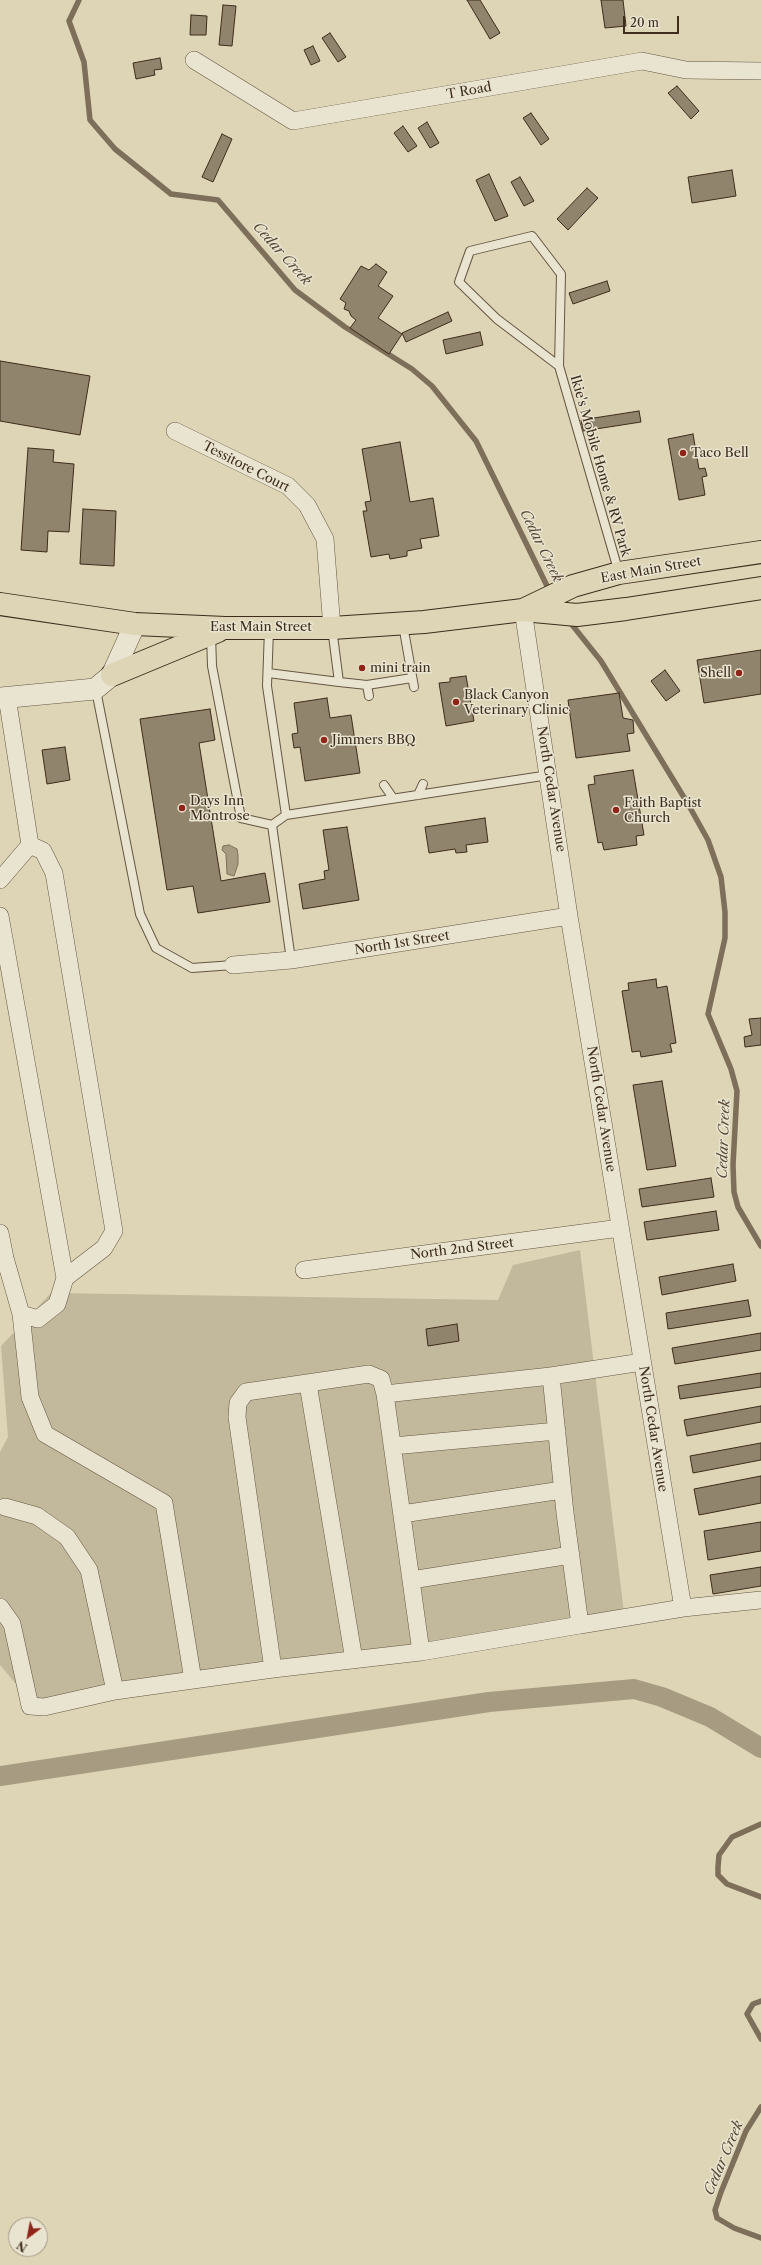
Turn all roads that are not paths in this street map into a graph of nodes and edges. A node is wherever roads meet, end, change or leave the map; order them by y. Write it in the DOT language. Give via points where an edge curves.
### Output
graph roads {
  1 [pos="194,60"];
  2 [pos="761,71"];
  3 [pos="559,366"];
  4 [pos="175,431"];
  5 [pos="761,552"];
  6 [pos="619,573"];
  7 [pos="761,588"];
  8 [pos="0,604"];
  9 [pos="523,610"];
  10 [pos="403,623"];
  11 [pos="135,624"];
  12 [pos="269,628"];
  13 [pos="332,628"];
  14 [pos="218,631"];
  15 [pos="268,673"];
  16 [pos="412,678"];
  17 [pos="104,682"];
  18 [pos="339,682"];
  19 [pos="367,686"];
  20 [pos="414,687"];
  21 [pos="369,696"];
  22 [pos="4,698"];
  23 [pos="549,775"];
  24 [pos="423,784"];
  25 [pos="384,785"];
  26 [pos="418,795"];
  27 [pos="393,798"];
  28 [pos="286,815"];
  29 [pos="272,825"];
  30 [pos="30,844"];
  31 [pos="0,880"];
  32 [pos="0,916"];
  33 [pos="569,916"];
  34 [pos="291,960"];
  35 [pos="233,965"];
  36 [pos="620,1228"];
  37 [pos="0,1233"];
  38 [pos="304,1270"];
  39 [pos="65,1278"];
  40 [pos="21,1314"];
  41 [pos="642,1362"];
  42 [pos="551,1376"];
  43 [pos="308,1384"];
  44 [pos="385,1394"];
  45 [pos="557,1431"];
  46 [pos="393,1446"];
  47 [pos="562,1490"];
  48 [pos="5,1507"];
  49 [pos="402,1514"];
  50 [pos="571,1555"];
  51 [pos="411,1580"];
  52 [pos="761,1600"];
  53 [pos="0,1607"];
  54 [pos="682,1608"];
  55 [pos="580,1625"];
  56 [pos="421,1652"];
  57 [pos="354,1660"];
  58 [pos="273,1669"];
  59 [pos="193,1680"];
  60 [pos="115,1691"];
  1 -- 2 [label="street, T Road" via="293,121 642,61 686,70"];
  3 -- 3 [label="lane, Ikie's Mobile Home & RV Park" via="561,274 532,236 470,251 458,282 497,319"];
  3 -- 6 [label="lane, Ikie's Mobile Home & RV Park"];
  4 -- 13 [label="street, Tessitore Court" via="288,486 307,505 325,539"];
  5 -- 6 [label="highway, East Main Street"];
  6 -- 9 [label="highway, East Main Street" via="573,586"];
  7 -- 9 [label="highway, East Main Street" via="577,615"];
  8 -- 11 [label="highway, East Main Street"];
  9 -- 10 [label="highway, East Main Street"];
  9 -- 23 [label="street, North Cedar Avenue"];
  10 -- 13 [label="highway, East Main Street"];
  10 -- 16 [label="lane"];
  11 -- 14 [label="highway, East Main Street"];
  11 -- 17 [label="street"];
  12 -- 13 [label="highway, East Main Street"];
  12 -- 14 [label="highway, East Main Street"];
  12 -- 15 [label="lane"];
  13 -- 18 [label="lane"];
  14 -- 17 [label="highway"];
  14 -- 29 [label="lane" via="212,666 241,818"];
  15 -- 18 [label="lane"];
  15 -- 28 [label="lane" via="267,686"];
  16 -- 19 [label="lane"];
  16 -- 20 [label="lane"];
  17 -- 22 [label="street"];
  17 -- 35 [label="lane" via="140,914 156,948 192,968"];
  18 -- 19 [label="lane"];
  19 -- 21 [label="lane"];
  22 -- 30 [label="street"];
  23 -- 26 [label="lane"];
  23 -- 33 [label="street, North Cedar Avenue"];
  24 -- 26 [label="lane"];
  25 -- 27 [label="lane"];
  26 -- 27 [label="lane"];
  27 -- 28 [label="lane"];
  28 -- 29 [label="lane"];
  29 -- 34 [label="lane"];
  30 -- 31 [label="street"];
  30 -- 39 [label="street" via="43,851 54,873 114,1230 104,1248"];
  32 -- 39 [label="street"];
  33 -- 34 [label="street, North 1st Street"];
  33 -- 36 [label="street, North Cedar Avenue"];
  34 -- 35 [label="street, North 1st Street"];
  36 -- 38 [label="street, North 2nd Street"];
  36 -- 41 [label="street, North Cedar Avenue"];
  37 -- 40 [label="street"];
  39 -- 40 [label="street" via="57,1304 38,1320"];
  40 -- 59 [label="street" via="30,1397 45,1434 164,1503"];
  41 -- 42 [label="street"];
  41 -- 54 [label="street, North Cedar Avenue"];
  42 -- 44 [label="street"];
  42 -- 45 [label="street"];
  43 -- 44 [label="street" via="369,1374 381,1379"];
  43 -- 57 [label="street"];
  43 -- 58 [label="street" via="246,1392 238,1404 237,1417"];
  44 -- 46 [label="street"];
  45 -- 46 [label="street"];
  45 -- 47 [label="street"];
  46 -- 49 [label="street"];
  47 -- 49 [label="street"];
  47 -- 50 [label="street"];
  48 -- 60 [label="street" via="37,1516 67,1537 89,1570"];
  49 -- 51 [label="street"];
  50 -- 51 [label="street"];
  50 -- 55 [label="street"];
  51 -- 56 [label="street"];
  52 -- 54 [label="street"];
  53 -- 60 [label="street" via="12,1624 30,1706 44,1707"];
  54 -- 55 [label="street"];
  55 -- 56 [label="street"];
  56 -- 57 [label="street"];
  57 -- 58 [label="street"];
  58 -- 59 [label="street"];
  59 -- 60 [label="street"];
}
